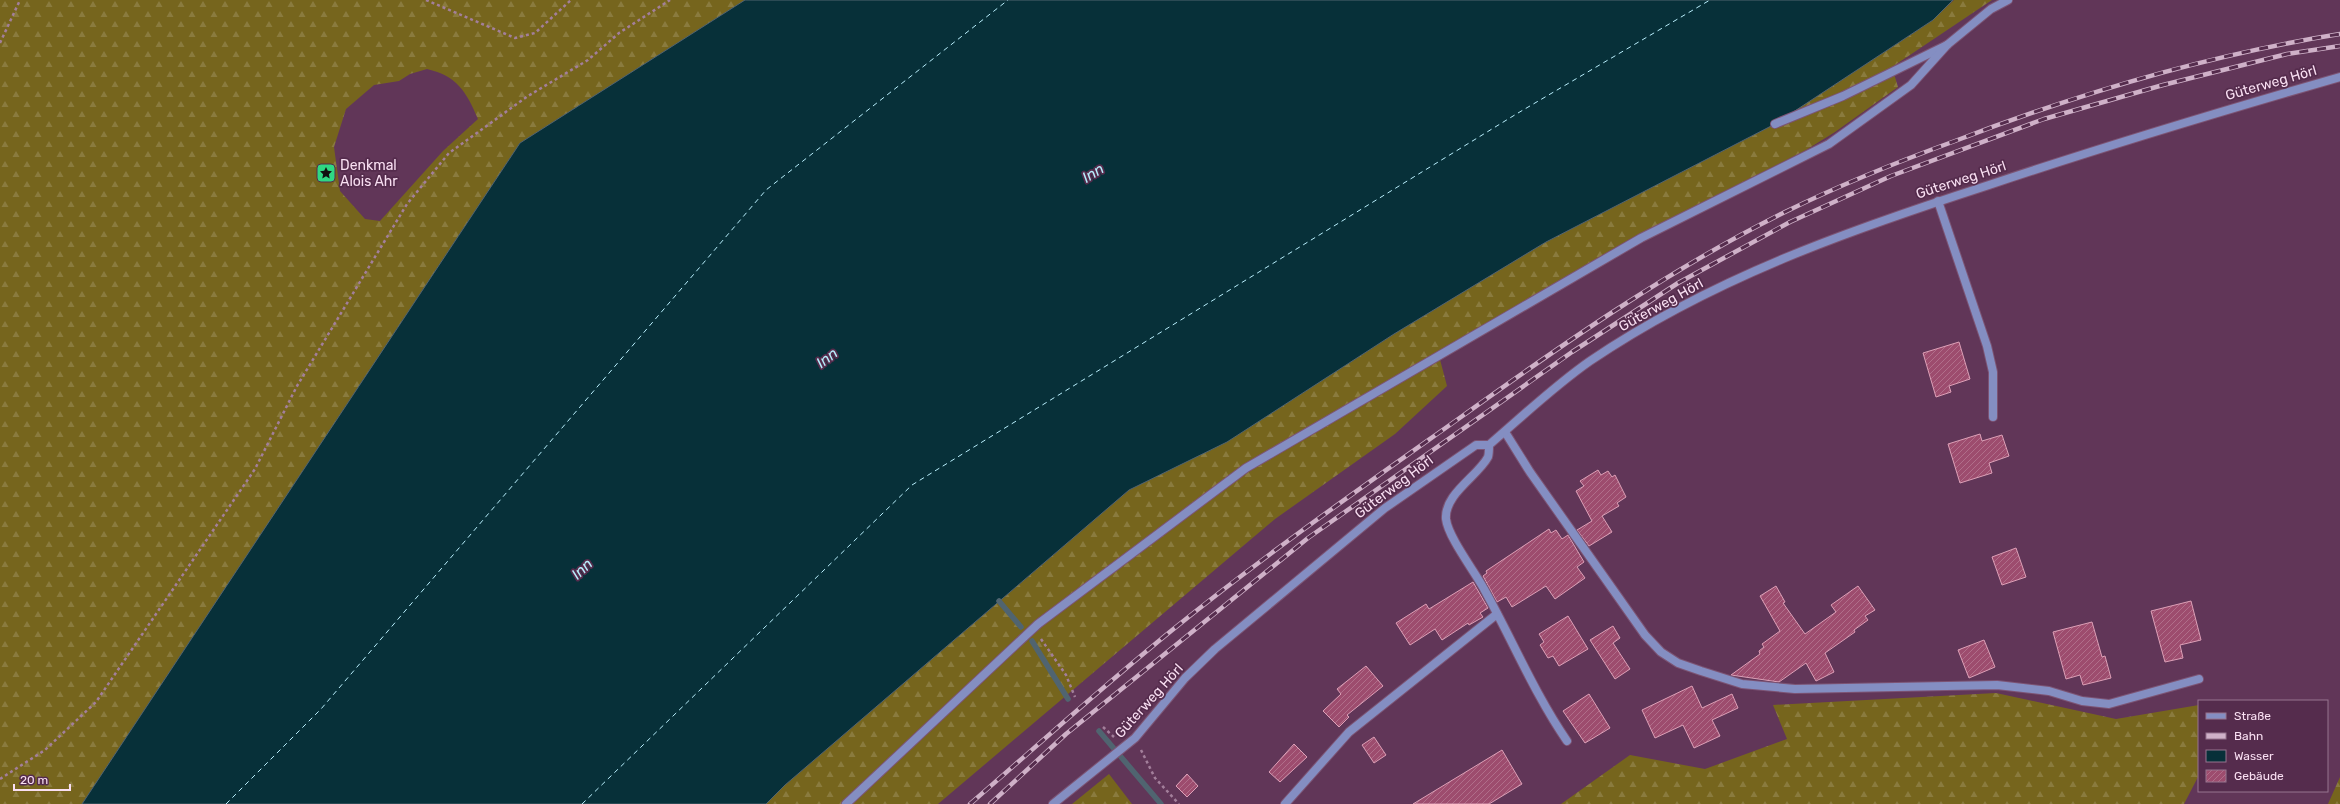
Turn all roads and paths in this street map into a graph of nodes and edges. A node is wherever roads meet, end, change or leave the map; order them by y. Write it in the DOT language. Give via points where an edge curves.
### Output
graph roads {
  1 [pos="20,0"];
  2 [pos="426,0"];
  3 [pos="571,0"];
  4 [pos="670,0"];
  5 [pos="2008,0"];
  6 [pos="0,43"];
  7 [pos="1947,45"];
  8 [pos="2340,77"];
  9 [pos="1775,124"];
  10 [pos="1938,201"];
  11 [pos="1993,417"];
  12 [pos="1505,432"];
  13 [pos="1489,445"];
  14 [pos="1497,614"];
  15 [pos="1033,628"];
  16 [pos="2199,679"];
  17 [pos="1075,697"];
  18 [pos="1135,738"];
  19 [pos="1567,741"];
  20 [pos="0,779"];
  21 [pos="846,804"];
  22 [pos="1053,804"];
  23 [pos="1179,804"];
  24 [pos="1285,804"];
  1 -- 6 [label="path"];
  2 -- 3 [label="path" via="515,38 535,33"];
  4 -- 20 [label="path" via="619,33 588,60 528,96 450,153 407,204 297,386 255,469 101,695 46,750"];
  5 -- 7 [label="street" via="1991,9"];
  7 -- 9 [label="street" via="1843,96"];
  7 -- 15 [label="street" via="1911,85 1829,144 1641,238 1246,468"];
  8 -- 10 [label="street, Güterweg Hörl" via="2117,143"];
  10 -- 11 [label="street" via="1987,346 1993,372"];
  10 -- 12 [label="street, Güterweg Hörl" via="1802,250 1731,281 1666,315 1591,361 1544,396"];
  12 -- 13 [label="street, Güterweg Hörl"];
  12 -- 16 [label="street" via="1530,472 1645,635 1661,652 1678,663 1742,684 1795,689 1997,685 2049,691 2082,701 2109,704"];
  13 -- 14 [label="street" via="1488,456 1457,491 1448,507 1446,519 1450,531"];
  13 -- 18 [label="street, Güterweg Hörl" via="1476,445 1385,508 1262,609 1185,678"];
  14 -- 19 [label="street"];
  14 -- 24 [label="street" via="1348,732"];
  15 -- 17 [label="path" via="1066,675"];
  15 -- 21 [label="street"];
  18 -- 22 [label="street, Güterweg Hörl"];
  18 -- 23 [label="path" via="1155,778"];
}
